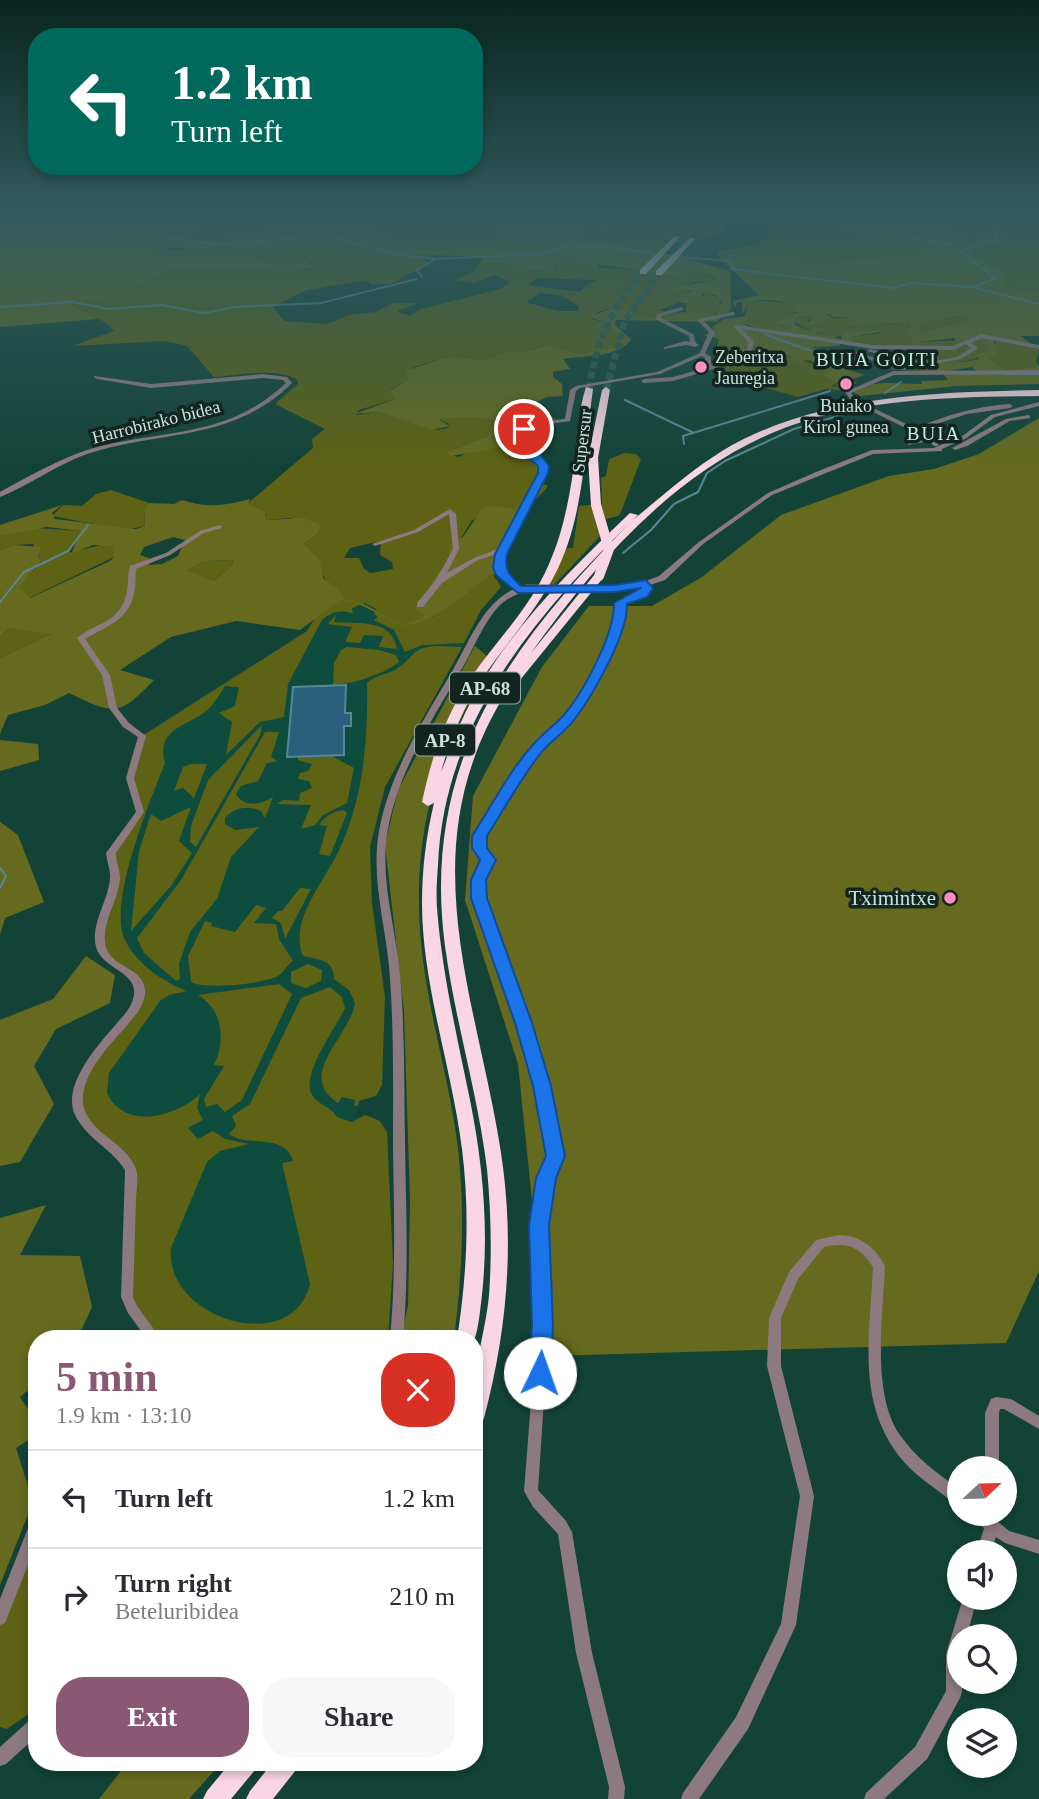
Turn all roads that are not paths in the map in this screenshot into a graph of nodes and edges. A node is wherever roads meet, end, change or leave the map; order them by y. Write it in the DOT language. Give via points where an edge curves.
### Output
graph roads {
  1 [pos="681,309"];
  2 [pos="733,314"];
  3 [pos="691,343"];
  4 [pos="968,343"];
  5 [pos="1039,347"];
  6 [pos="666,348"];
  7 [pos="702,353"];
  8 [pos="846,353"];
  9 [pos="922,365"];
  10 [pos="712,368"];
  11 [pos="899,368"];
  12 [pos="888,372"];
  13 [pos="1039,372"];
  14 [pos="97,377"];
  15 [pos="632,379"];
  16 [pos="1039,386"];
  17 [pos="589,389"];
  18 [pos="606,390"];
  19 [pos="1039,393"];
  20 [pos="852,398"];
  21 [pos="1039,404"];
  22 [pos="1003,406"];
  23 [pos="1024,406"];
  24 [pos="867,407"];
  25 [pos="1011,409"];
  26 [pos="1028,417"];
  27 [pos="929,438"];
  28 [pos="910,444"];
  29 [pos="941,447"];
  30 [pos="0,495"];
  31 [pos="220,527"];
  32 [pos="375,544"];
  33 [pos="504,548"];
  34 [pos="439,581"];
  35 [pos="646,584"];
  36 [pos="522,588"];
  37 [pos="420,605"];
  38 [pos="492,705"];
  39 [pos="428,904"];
  40 [pos="148,1330"];
  41 [pos="397,1330"];
  42 [pos="467,1330"];
  43 [pos="483,1376"];
  44 [pos="1039,1423"];
  45 [pos="992,1456"];
  46 [pos="947,1489"];
  47 [pos="994,1526"];
  48 [pos="28,1546"];
  49 [pos="1039,1547"];
  50 [pos="967,1610"];
  51 [pos="0,1618"];
  52 [pos="28,1733"];
  53 [pos="0,1758"];
  54 [pos="239,1771"];
  55 [pos="281,1771"];
  56 [pos="215,1799"];
  57 [pos="258,1799"];
  58 [pos="616,1799"];
  59 [pos="689,1799"];
  60 [pos="872,1799"];
  1 -- 3 [label="street" via="658,319 691,335"];
  2 -- 7 [label="street" via="700,320 712,332"];
  3 -- 6 [label="street"];
  3 -- 7 [label="street"];
  3 -- 7 [label="street" via="685,351"];
  4 -- 5 [label="street" via="981,336"];
  4 -- 8 [label="street"];
  4 -- 9 [label="street" via="975,348 967,356"];
  7 -- 10 [label="street"];
  7 -- 15 [label="street"];
  8 -- 9 [label="street"];
  8 -- 10 [label="street" via="737,327 751,342 750,349"];
  8 -- 11 [label="street"];
  8 -- 12 [label="street"];
  9 -- 11 [label="street"];
  10 -- 15 [label="street" via="664,380"];
  11 -- 12 [label="street"];
  12 -- 13 [label="street"];
  12 -- 20 [label="street" via="848,392"];
  14 -- 30 [label="street, Harrobirako bidea" via="151,386 263,376 285,378 289,383 250,413 218,425 100,448 64,460"];
  15 -- 33 [label="street" via="575,388 568,420 533,424 520,434 518,444 544,466"];
  16 -- 39 [label="highway, AP-68" via="913,392 802,413 723,444 665,486 565,583 515,644 476,703 452,752 439,796 430,845"];
  17 -- 39 [label="highway, Supersur / AP-8" via="570,528 539,593 472,684 439,758 424,825"];
  18 -- 38 [label="highway, Supersur / AP-8, bridge" via="593,458 596,505 610,543 608,558 599,576"];
  19 -- 38 [label="highway, AP-68" via="956,395 861,406 795,422 732,449 668,495 587,574 532,641"];
  21 -- 23 [label="street"];
  22 -- 23 [label="street"];
  22 -- 25 [label="street"];
  22 -- 27 [label="street" via="969,409 923,426 932,435"];
  23 -- 25 [label="street"];
  24 -- 27 [label="street"];
  25 -- 29 [label="street"];
  26 -- 29 [label="street" via="1010,418 974,442"];
  27 -- 28 [label="street"];
  27 -- 29 [label="street"];
  29 -- 35 [label="street" via="860,455 779,490 717,531 662,578"];
  31 -- 40 [label="street" via="133,568 124,613 109,626 81,638 106,675 113,708 142,736 130,778 140,812 111,853 115,877 100,939 105,955 136,979 141,996 83,1074 76,1096 87,1126 121,1154 131,1170 127,1297"];
  32 -- 34 [label="street" via="416,531 452,512 456,549"];
  33 -- 34 [label="street"];
  33 -- 36 [label="street" via="499,570"];
  34 -- 37 [label="street"];
  35 -- 36 [label="street, bridge" via="615,589"];
  35 -- 58 [label="street" via="646,592 620,603 621,619 605,659 580,702 536,750 479,836 488,860 478,880 479,898 517,1002 555,1156 546,1178 539,1225 542,1325 531,1491 537,1504 565,1532 584,1653 617,1787"];
  36 -- 41 [label="street" via="495,606 442,698 399,780 383,831 381,877 398,1029 402,1275"];
  38 -- 43 [label="highway, AP-68" via="460,782 447,871 453,950 494,1153 501,1219 496,1313"];
  39 -- 42 [label="highway, AP-68" via="475,1189 476,1259"];
  44 -- 45 [label="street" via="1006,1403 996,1403"];
  46 -- 59 [label="street" via="908,1457 883,1421 875,1389 878,1266 869,1250 848,1239 820,1243 793,1276 775,1318 774,1366 807,1496 788,1625 741,1723"];
  47 -- 49 [label="street" via="1005,1536"];
  48 -- 51 [label="street"];
  50 -- 60 [label="street" via="954,1654 954,1692 921,1753"];
  52 -- 53 [label="street"];
  54 -- 56 [label="highway"];
  55 -- 57 [label="highway"];
}
